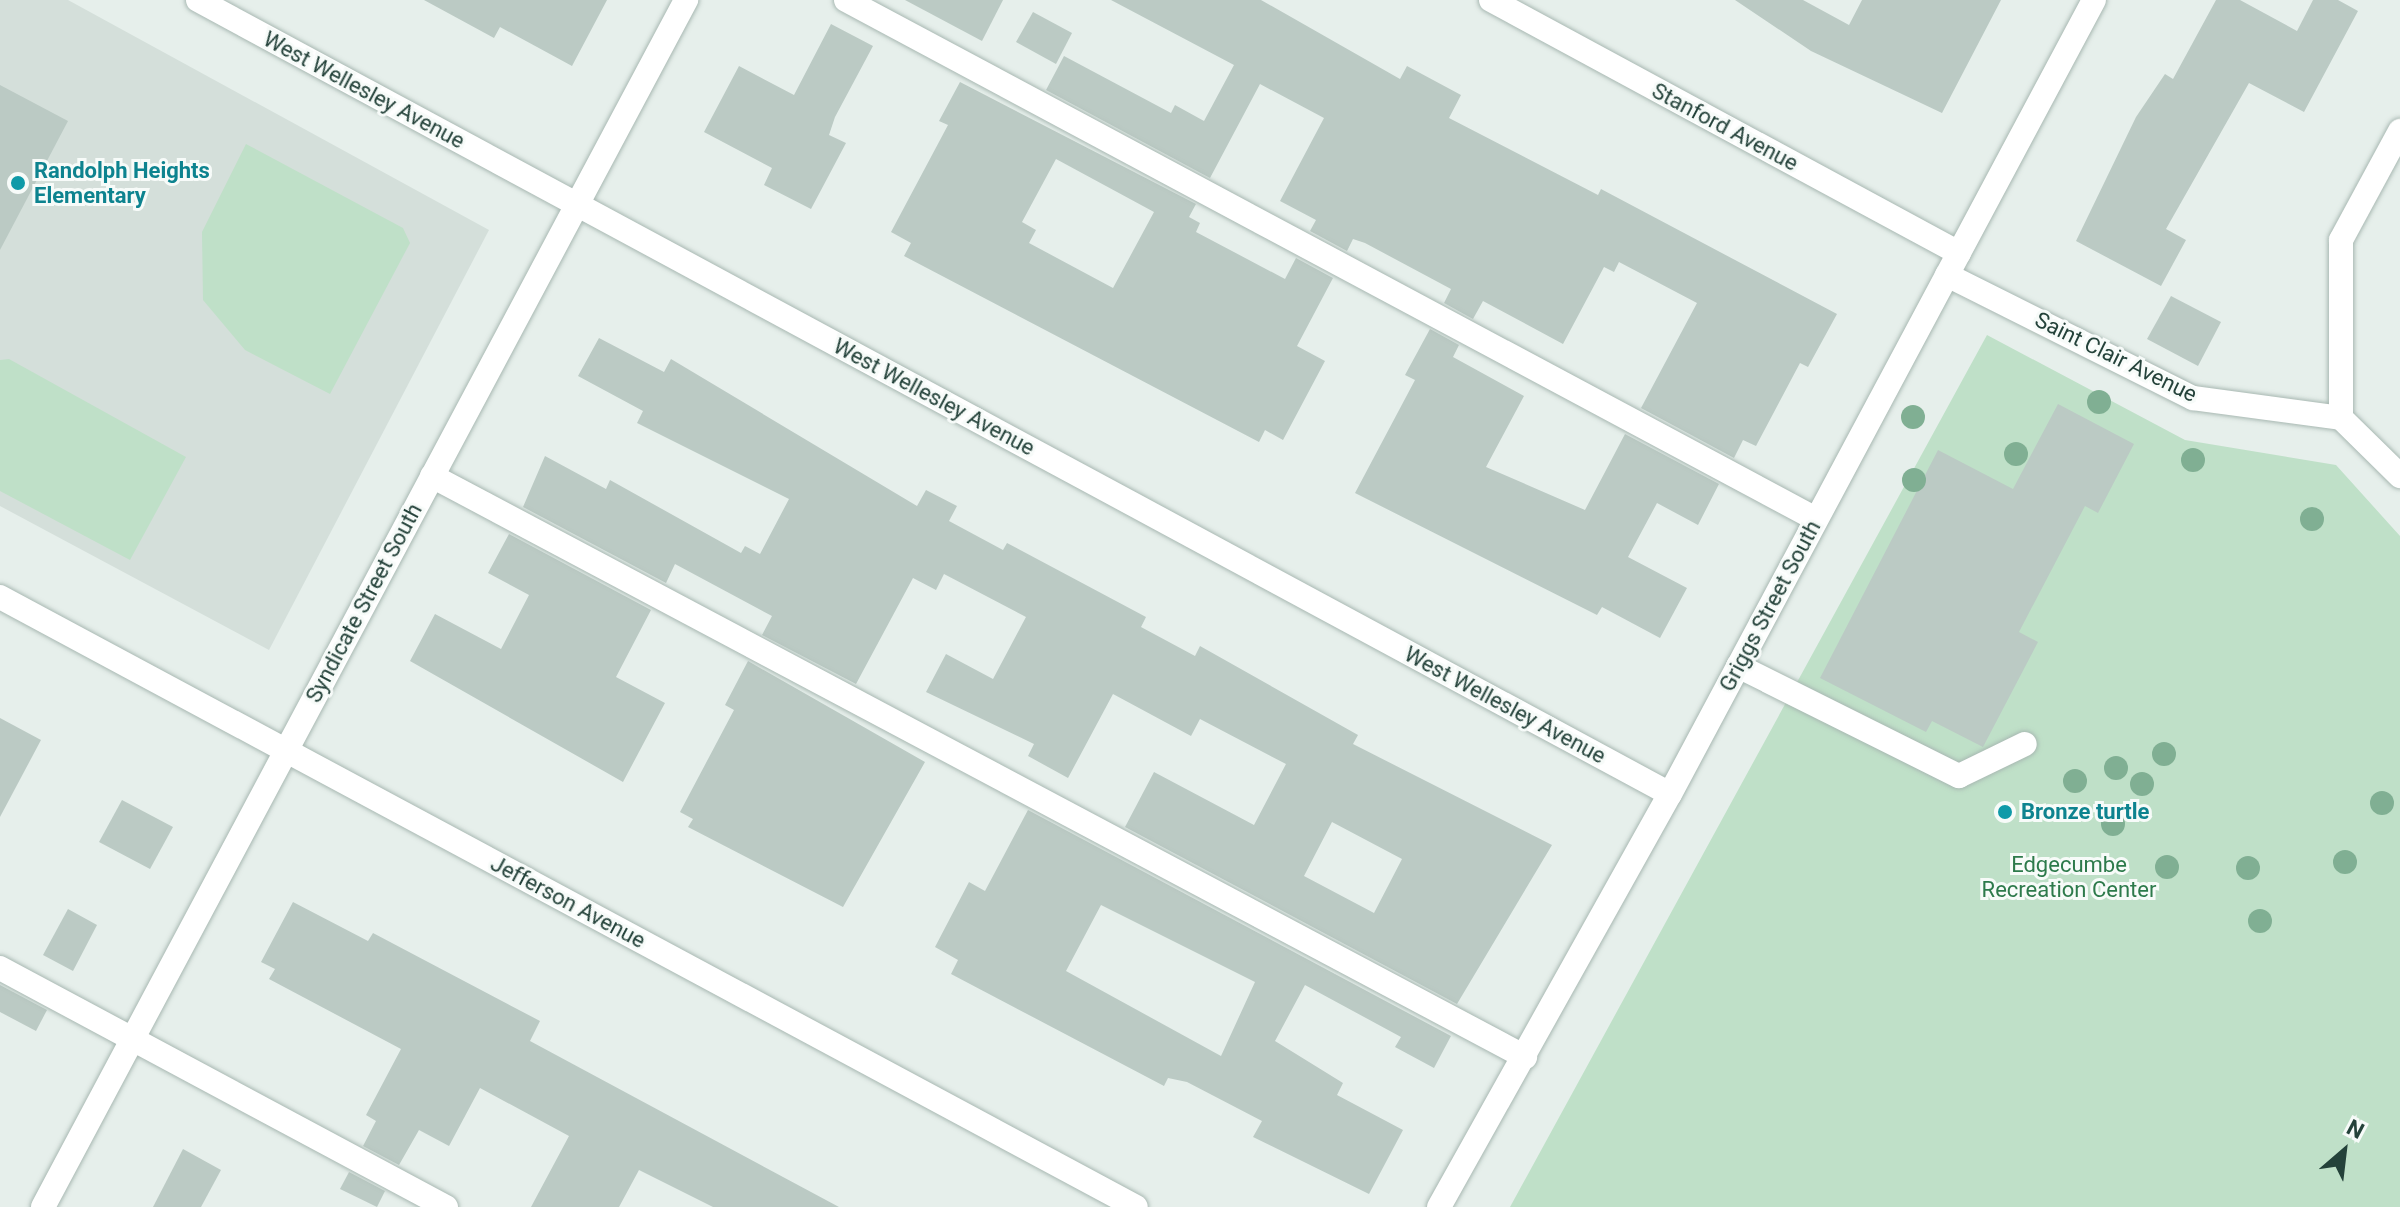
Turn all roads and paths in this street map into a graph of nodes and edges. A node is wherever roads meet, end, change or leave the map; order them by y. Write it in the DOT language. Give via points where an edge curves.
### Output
graph roads {
  1 [pos="198,0"];
  2 [pos="686,0"];
  3 [pos="846,0"];
  4 [pos="1491,0"];
  5 [pos="2094,0"];
  6 [pos="2400,131"];
  7 [pos="576,205"];
  8 [pos="1953,264"];
  9 [pos="2341,418"];
  10 [pos="432,476"];
  11 [pos="2400,476"];
  12 [pos="1816,519"];
  13 [pos="0,597"];
  14 [pos="1738,666"];
  15 [pos="2025,744"];
  16 [pos="286,751"];
  17 [pos="1670,794"];
  18 [pos="0,968"];
  19 [pos="132,1040"];
  20 [pos="1525,1057"];
  21 [pos="43,1207"];
  22 [pos="446,1207"];
  23 [pos="1136,1207"];
  24 [pos="1439,1207"];
  1 -- 7 [label="street, West Wellesley Avenue"];
  2 -- 7 [label="street, Syndicate Street South"];
  3 -- 12 [label="street"];
  4 -- 8 [label="street, Stanford Avenue"];
  5 -- 8 [label="street, Griggs Street South"];
  6 -- 9 [label="street" via="2341,240"];
  7 -- 10 [label="street, Syndicate Street South"];
  7 -- 17 [label="street, West Wellesley Avenue"];
  8 -- 9 [label="street, Saint Clair Avenue" via="2193,398"];
  8 -- 12 [label="street, Griggs Street South"];
  9 -- 11 [label="street"];
  10 -- 16 [label="street, Syndicate Street South"];
  10 -- 20 [label="street"];
  12 -- 14 [label="street, Griggs Street South"];
  13 -- 16 [label="street, Jefferson Avenue"];
  14 -- 15 [label="street" via="1959,776"];
  14 -- 17 [label="street, Griggs Street South"];
  16 -- 19 [label="street, Syndicate Street South"];
  16 -- 23 [label="street, Jefferson Avenue"];
  17 -- 20 [label="street, Griggs Street South"];
  18 -- 19 [label="street"];
  19 -- 21 [label="street, Syndicate Street South"];
  19 -- 22 [label="street"];
  20 -- 24 [label="street, Griggs Street South"];
}
